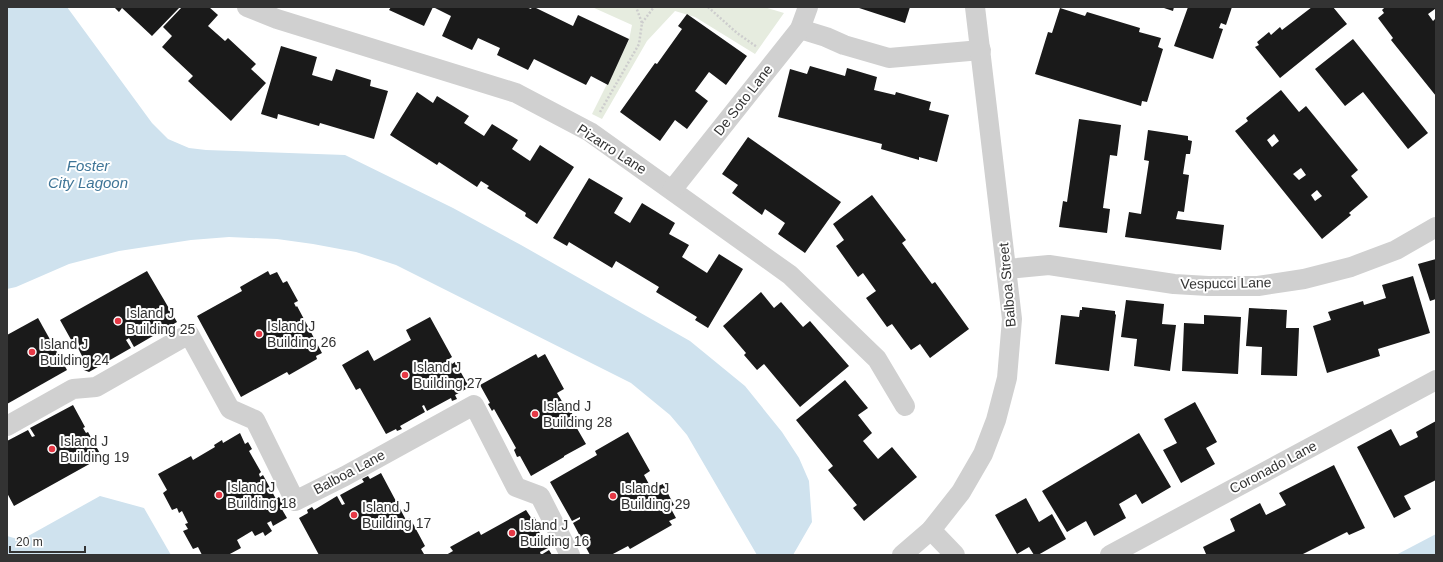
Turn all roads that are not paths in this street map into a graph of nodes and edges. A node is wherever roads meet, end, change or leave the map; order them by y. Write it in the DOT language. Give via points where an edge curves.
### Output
graph roads {
  1 [pos="247,7"];
  2 [pos="808,7"];
  3 [pos="975,7"];
  4 [pos="800,29"];
  5 [pos="980,50"];
  6 [pos="672,190"];
  7 [pos="1436,227"];
  8 [pos="1006,269"];
  9 [pos="1436,380"];
  10 [pos="905,406"];
  11 [pos="7,426"];
  12 [pos="931,530"];
  13 [pos="570,555"];
  14 [pos="902,555"];
  15 [pos="955,555"];
  16 [pos="1110,555"];
  1 -- 6 [label="street, Pizarro Lane" via="516,93 590,132"];
  2 -- 4 [label="street, De Soto Lane"];
  3 -- 5 [label="street, Balboa Street"];
  4 -- 5 [label="street" via="889,58"];
  4 -- 6 [label="street, De Soto Lane"];
  5 -- 8 [label="street, Balboa Street"];
  6 -- 10 [label="street, Pizarro Lane" via="790,275 877,360"];
  7 -- 8 [label="street, Vespucci Lane" via="1396,250 1351,267 1258,286 1174,284 1049,265"];
  8 -- 12 [label="street, Balboa Street" via="1012,319 1010,350 1007,378 996,420 983,454 960,492"];
  9 -- 16 [label="street, Coronado Lane"];
  11 -- 13 [label="street, Balboa Lane" via="73,389 96,388 190,334 230,409 255,420 295,500 345,476 474,405 516,487 540,496"];
  12 -- 14 [label="street, Balboa Street"];
  12 -- 15 [label="street"];
}
